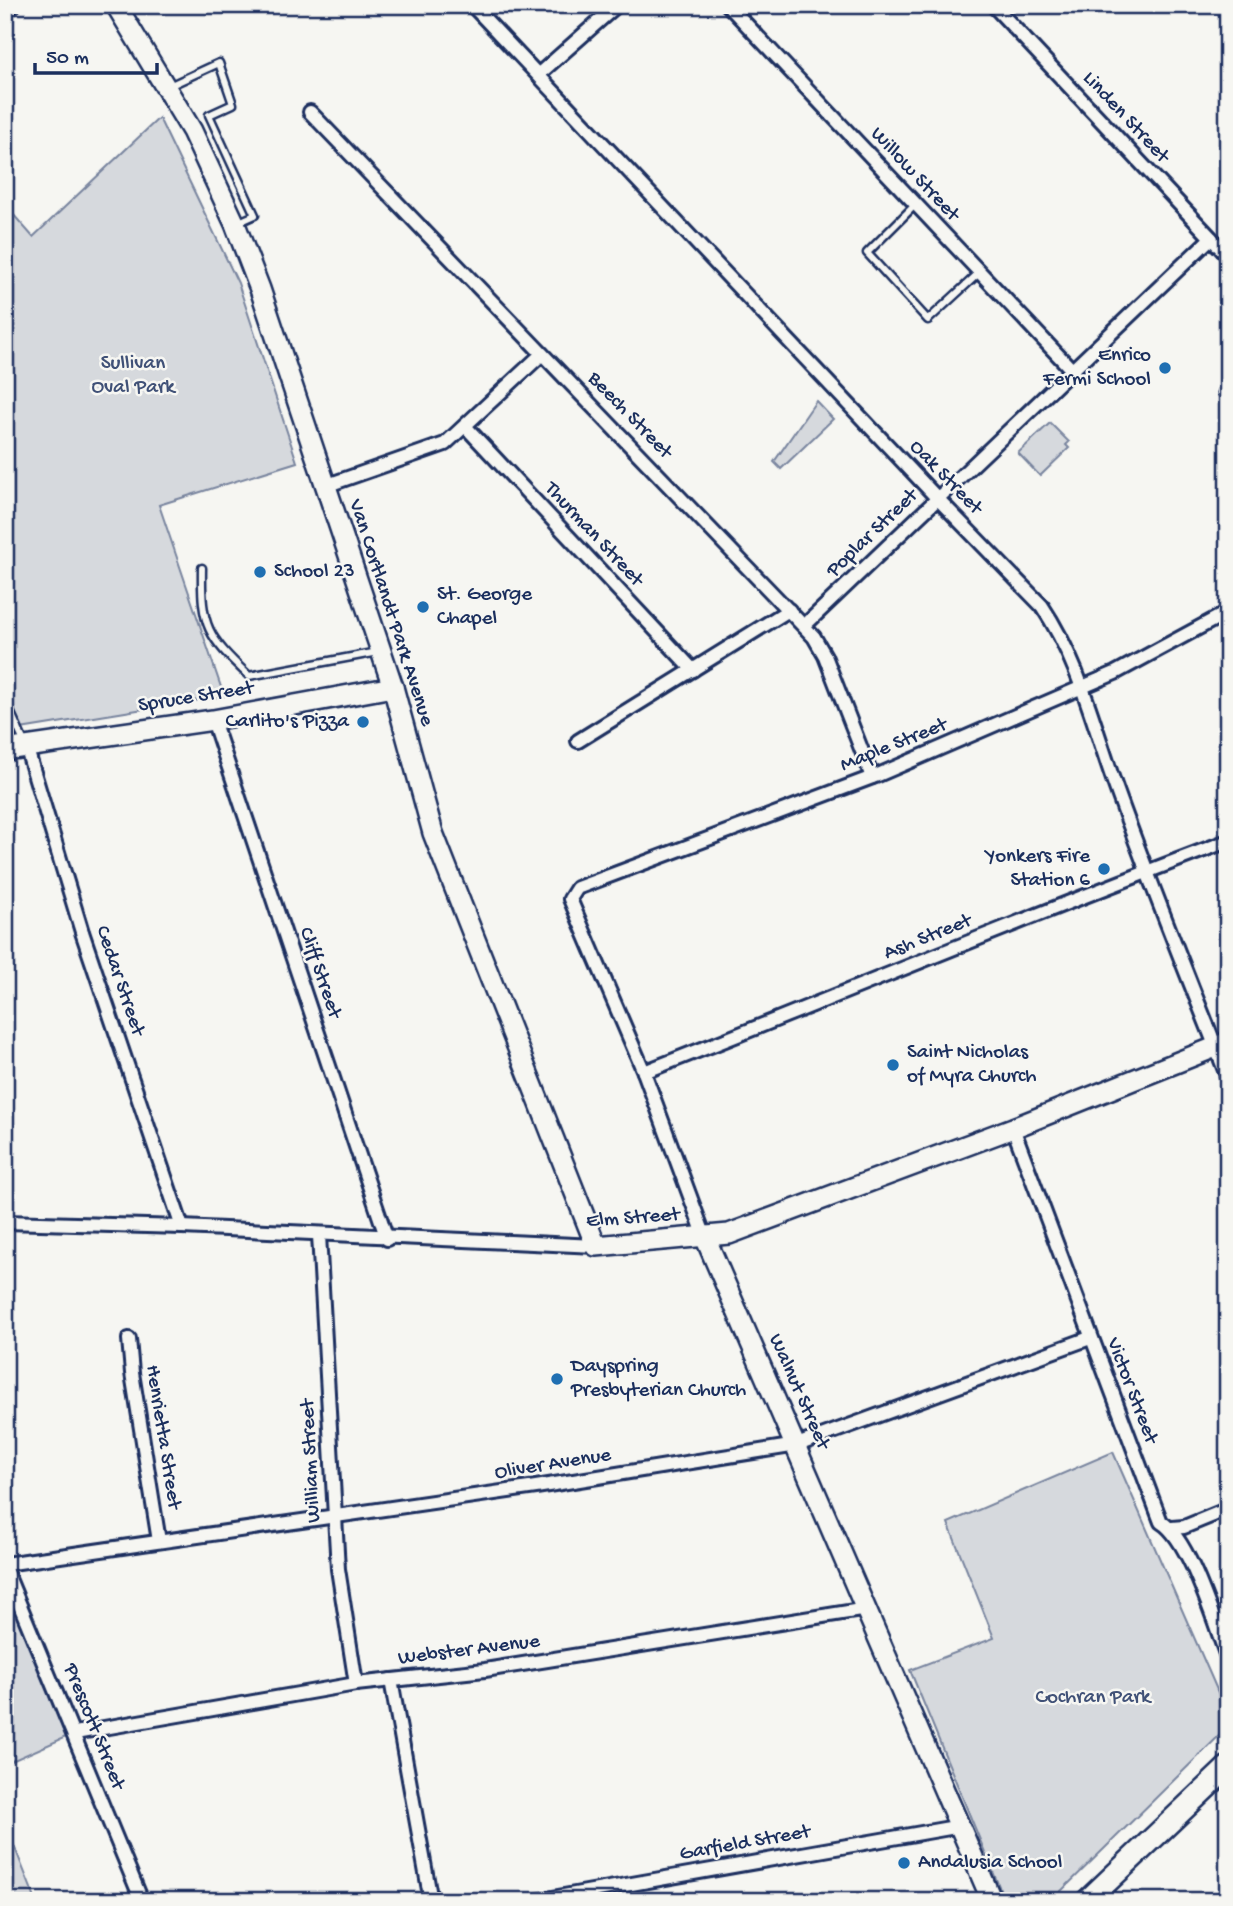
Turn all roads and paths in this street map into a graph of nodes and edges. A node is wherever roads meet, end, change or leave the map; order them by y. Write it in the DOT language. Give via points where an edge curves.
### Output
graph roads {
  1 [pos="14,5"];
  2 [pos="116,5"];
  3 [pos="472,5"];
  4 [pos="617,5"];
  5 [pos="728,5"];
  6 [pos="993,5"];
  7 [pos="5,12"];
  8 [pos="539,74"];
  9 [pos="166,87"];
  10 [pos="310,112"];
  11 [pos="209,115"];
  12 [pos="189,125"];
  13 [pos="916,205"];
  14 [pos="235,224"];
  15 [pos="1211,238"];
  16 [pos="1228,256"];
  17 [pos="980,272"];
  18 [pos="542,354"];
  19 [pos="1073,371"];
  20 [pos="1222,393"];
  21 [pos="1228,400"];
  22 [pos="465,426"];
  23 [pos="325,486"];
  24 [pos="938,499"];
  25 [pos="202,568"];
  26 [pos="789,610"];
  27 [pos="1228,612"];
  28 [pos="804,626"];
  29 [pos="380,652"];
  30 [pos="693,670"];
  31 [pos="393,687"];
  32 [pos="1083,687"];
  33 [pos="5,700"];
  34 [pos="213,720"];
  35 [pos="578,741"];
  36 [pos="26,746"];
  37 [pos="5,750"];
  38 [pos="872,777"];
  39 [pos="1228,841"];
  40 [pos="1148,871"];
  41 [pos="570,899"];
  42 [pos="1222,1044"];
  43 [pos="644,1072"];
  44 [pos="1228,1078"];
  45 [pos="1013,1128"];
  46 [pos="5,1222"];
  47 [pos="182,1227"];
  48 [pos="319,1235"];
  49 [pos="705,1237"];
  50 [pos="387,1239"];
  51 [pos="596,1246"];
  52 [pos="1090,1338"];
  53 [pos="129,1339"];
  54 [pos="797,1445"];
  55 [pos="1228,1509"];
  56 [pos="335,1517"];
  57 [pos="1172,1528"];
  58 [pos="159,1541"];
  59 [pos="5,1567"];
  60 [pos="867,1609"];
  61 [pos="1228,1659"];
  62 [pos="391,1680"];
  63 [pos="356,1684"];
  64 [pos="75,1733"];
  65 [pos="1225,1776"];
  66 [pos="961,1826"];
  67 [pos="142,1901"];
  68 [pos="431,1901"];
  69 [pos="535,1901"];
  70 [pos="992,1901"];
  71 [pos="1087,1901"];
  1 -- 7 [label="street"];
  2 -- 9 [label="street, Van Cortlandt Park Avenue"];
  3 -- 8 [label="street, Oak Street"];
  4 -- 8 [label="street"];
  5 -- 13 [label="street, Willow Street"];
  6 -- 15 [label="street, Linden Street"];
  8 -- 24 [label="street, Oak Street"];
  9 -- 11 [label="lane" via="219,63 233,104"];
  9 -- 12 [label="street, Van Cortlandt Park Avenue"];
  10 -- 18 [label="street, Beech Street"];
  11 -- 12 [label="lane"];
  11 -- 14 [label="lane" via="255,215"];
  12 -- 14 [label="street, Van Cortlandt Park Avenue"];
  13 -- 17 [label="street, Willow Street"];
  13 -- 17 [label="lane" via="867,253 929,320"];
  14 -- 23 [label="street, Van Cortlandt Park Avenue"];
  15 -- 16 [label="street, Linden Street"];
  15 -- 19 [label="street, Poplar Street"];
  17 -- 19 [label="street, Willow Street"];
  18 -- 22 [label="street"];
  18 -- 26 [label="street, Beech Street"];
  19 -- 24 [label="street, Poplar Street"];
  20 -- 21 [label="lane"];
  22 -- 23 [label="street" via="440,447"];
  22 -- 30 [label="street, Thurman Street"];
  23 -- 29 [label="street, Van Cortlandt Park Avenue"];
  24 -- 28 [label="street, Poplar Street"];
  24 -- 32 [label="street, Oak Street" via="1042,606"];
  25 -- 29 [label="lane" via="201,606 215,643 249,676"];
  26 -- 28 [label="street, Beech Street"];
  26 -- 30 [label="street"];
  27 -- 32 [label="street, Maple Street"];
  28 -- 38 [label="street, Beech Street" via="825,656"];
  29 -- 31 [label="street, Van Cortlandt Park Avenue"];
  30 -- 35 [label="street"];
  31 -- 34 [label="street, Spruce Street"];
  31 -- 51 [label="street, Van Cortlandt Park Avenue" via="433,833"];
  32 -- 38 [label="street, Maple Street"];
  32 -- 40 [label="street, Oak Street"];
  33 -- 36 [label="lane"];
  34 -- 36 [label="street, Spruce Street"];
  34 -- 50 [label="street, Cliff Street"];
  36 -- 37 [label="street, Spruce Street"];
  36 -- 47 [label="street, Cedar Street" via="82,932"];
  38 -- 41 [label="street, Maple Street" via="577,888"];
  39 -- 40 [label="street, Ash Street"];
  40 -- 42 [label="street, Oak Street"];
  40 -- 43 [label="street, Ash Street"];
  41 -- 43 [label="street, Walnut Street"];
  42 -- 44 [label="street, Oak Street"];
  42 -- 45 [label="street, Elm Street"];
  43 -- 49 [label="street, Walnut Street"];
  45 -- 49 [label="street, Elm Street" via="729,1234"];
  45 -- 52 [label="street, Victor Street"];
  46 -- 47 [label="street, Elm Street"];
  47 -- 48 [label="street, Elm Street"];
  48 -- 50 [label="street, Elm Street"];
  48 -- 56 [label="street, William Street"];
  49 -- 51 [label="street, Elm Street"];
  49 -- 54 [label="street, Walnut Street"];
  50 -- 51 [label="street, Elm Street"];
  52 -- 54 [label="street, Oliver Avenue"];
  52 -- 57 [label="street, Victor Street" via="1161,1522"];
  53 -- 58 [label="street, Henrietta Street"];
  54 -- 56 [label="street, Oliver Avenue"];
  54 -- 60 [label="street, Walnut Street"];
  55 -- 57 [label="street"];
  56 -- 58 [label="street, Oliver Avenue"];
  56 -- 63 [label="street, William Street" via="338,1569"];
  57 -- 61 [label="street, Victor Street" via="1184,1545"];
  58 -- 59 [label="street, Oliver Avenue"];
  59 -- 64 [label="street, Prescott Street"];
  60 -- 62 [label="street, Webster Avenue" via="498,1668"];
  60 -- 66 [label="street, Walnut Street"];
  62 -- 63 [label="street, Webster Avenue"];
  62 -- 68 [label="street"];
  63 -- 64 [label="street, Webster Avenue"];
  64 -- 67 [label="street, Prescott Street"];
  65 -- 71 [label="main road"];
  66 -- 69 [label="street, Garfield Street"];
  66 -- 70 [label="street, Walnut Street"];
}
